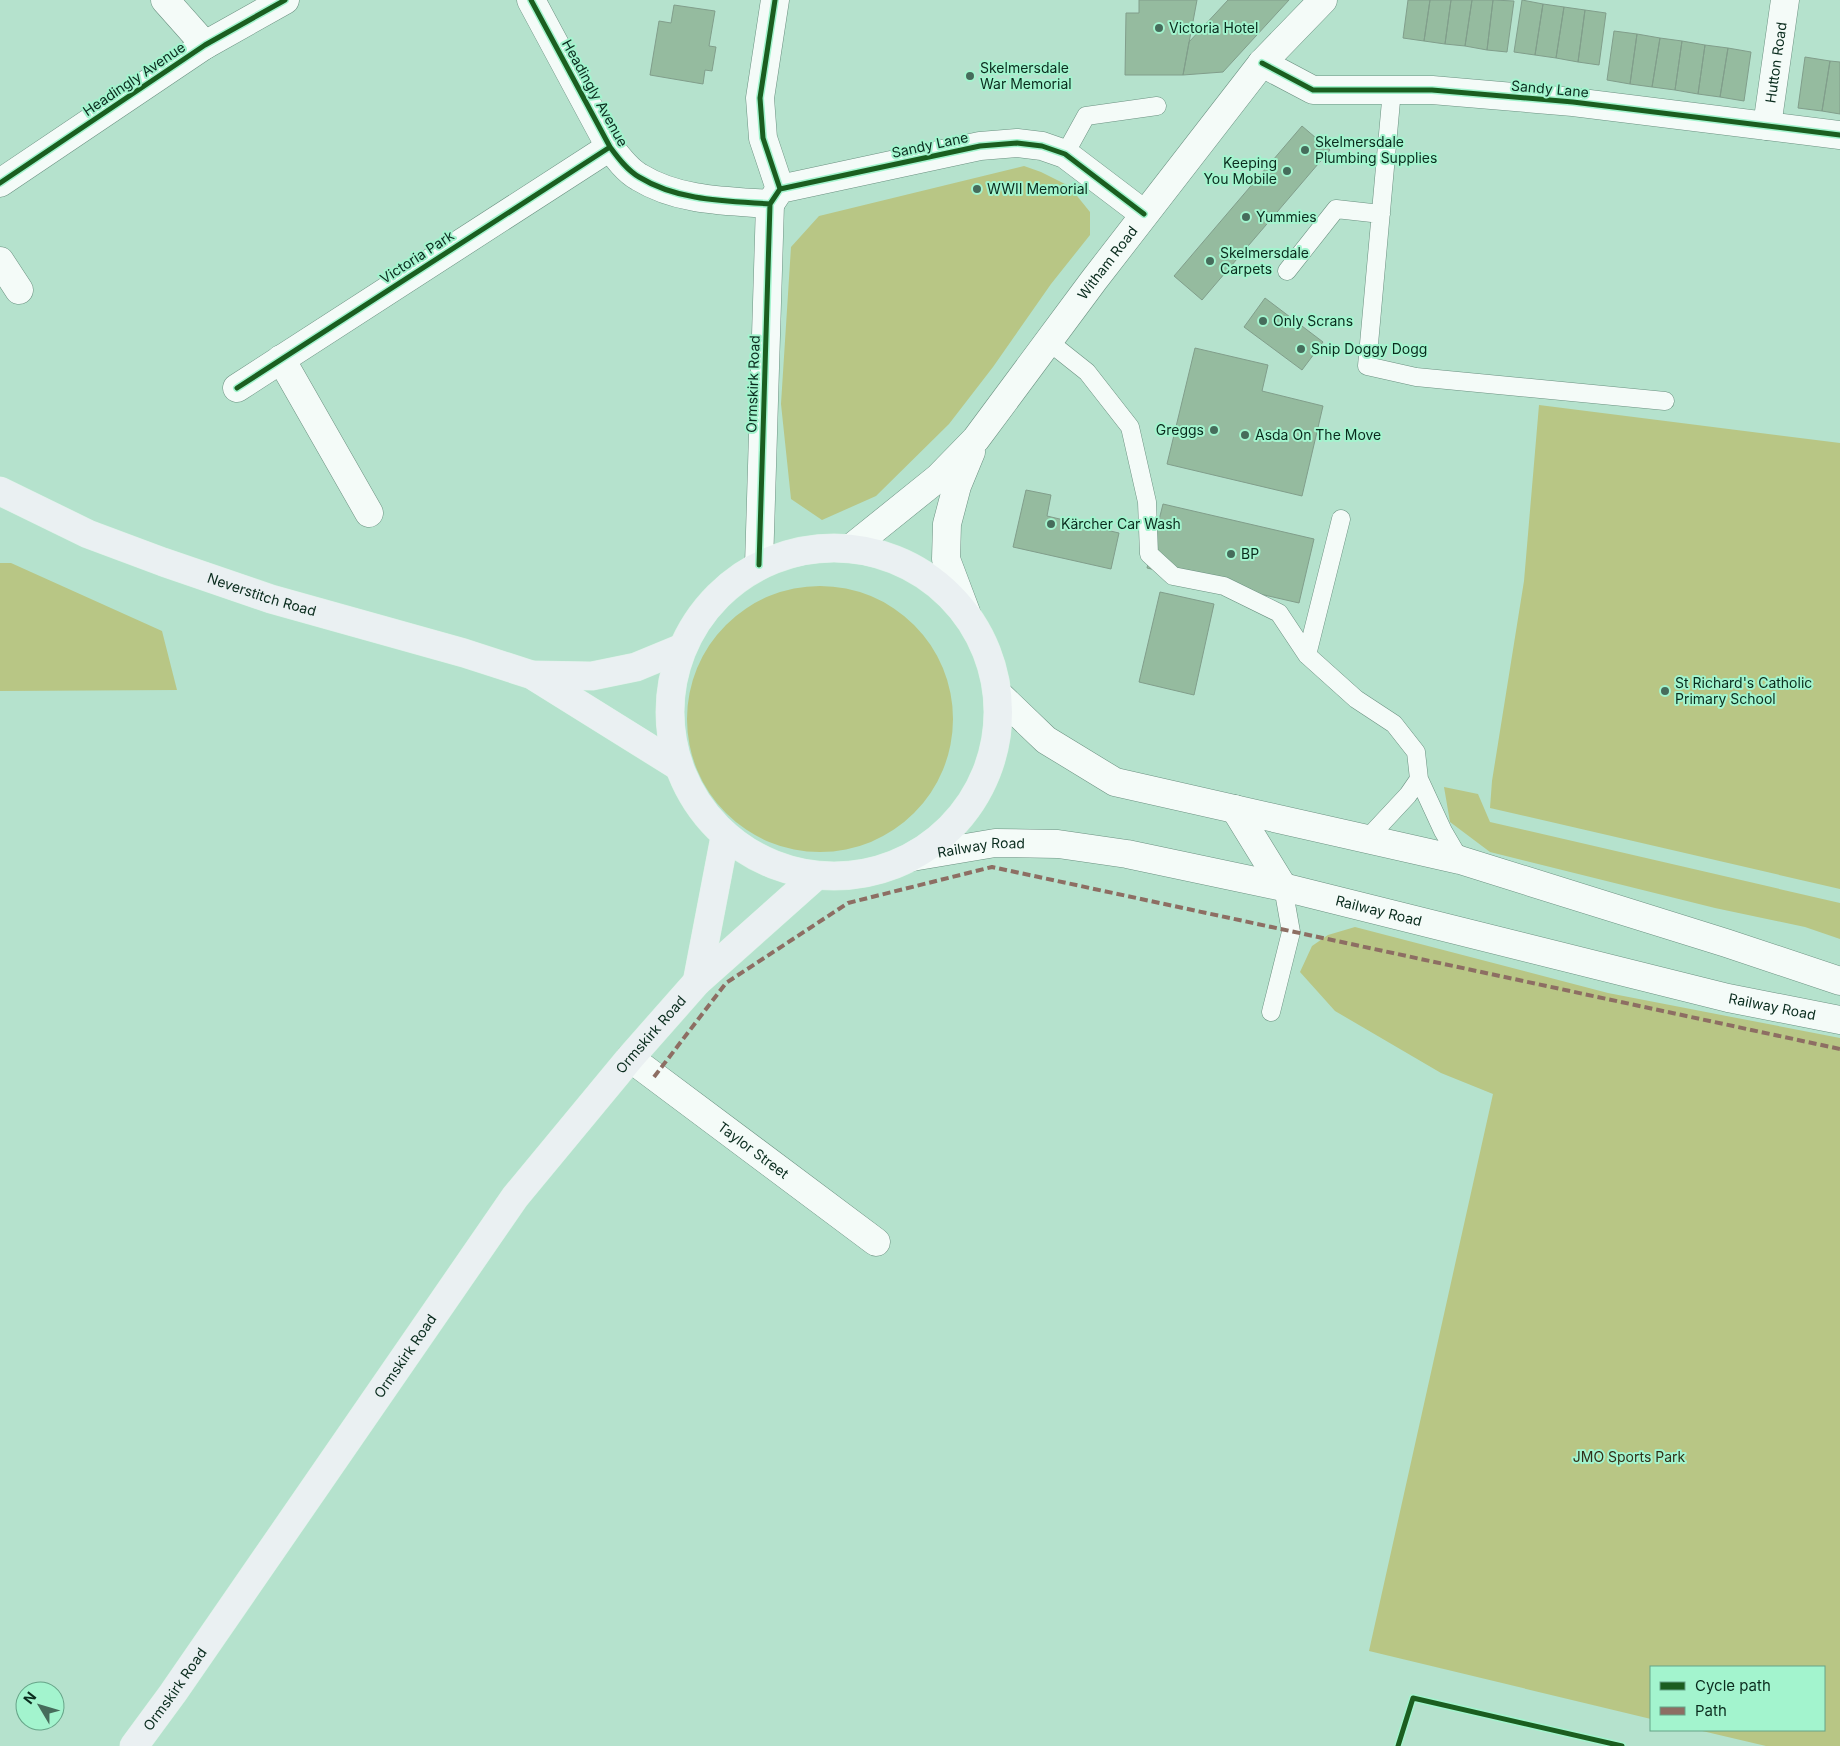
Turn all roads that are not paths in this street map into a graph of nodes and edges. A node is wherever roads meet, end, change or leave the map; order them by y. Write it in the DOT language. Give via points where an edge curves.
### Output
graph roads {
  1 [pos="165,0"];
  2 [pos="284,0"];
  3 [pos="531,0"];
  4 [pos="775,0"];
  5 [pos="1323,0"];
  6 [pos="1786,0"];
  7 [pos="205,45"];
  8 [pos="1262,63"];
  9 [pos="1392,90"];
  10 [pos="1157,106"];
  11 [pos="1767,126"];
  12 [pos="1840,135"];
  13 [pos="610,147"];
  14 [pos="1064,154"];
  15 [pos="0,183"];
  16 [pos="775,197"];
  17 [pos="1144,214"];
  18 [pos="1380,214"];
  19 [pos="0,261"];
  20 [pos="1287,270"];
  21 [pos="19,290"];
  22 [pos="1048,341"];
  23 [pos="281,359"];
  24 [pos="237,388"];
  25 [pos="1665,401"];
  26 [pos="976,439"];
  27 [pos="0,491"];
  28 [pos="368,513"];
  29 [pos="1341,519"];
  30 [pos="851,548"];
  31 [pos="759,565"];
  32 [pos="966,612"];
  33 [pos="682,648"];
  34 [pos="1307,655"];
  35 [pos="532,674"];
  36 [pos="998,694"];
  37 [pos="678,766"];
  38 [pos="1419,779"];
  39 [pos="1235,809"];
  40 [pos="725,836"];
  41 [pos="1367,839"];
  42 [pos="912,857"];
  43 [pos="1460,860"];
  44 [pos="816,876"];
  45 [pos="1283,887"];
  46 [pos="1840,981"];
  47 [pos="697,982"];
  48 [pos="1271,1012"];
  49 [pos="1840,1020"];
  50 [pos="630,1058"];
  51 [pos="876,1242"];
  52 [pos="139,1745"];
  1 -- 7 [label="street, Headingly Avenue"];
  2 -- 7 [label="street, Headingly Avenue"];
  3 -- 13 [label="street, Headingly Avenue"];
  4 -- 16 [label="street" via="760,98 763,138"];
  5 -- 8 [label="street, Witham Road"];
  6 -- 11 [label="street, Hutton Road"];
  7 -- 15 [label="street, Headingly Avenue"];
  8 -- 9 [label="street, Sandy Lane" via="1313,90"];
  8 -- 17 [label="street, Witham Road"];
  9 -- 11 [label="street, Sandy Lane" via="1432,90 1573,102"];
  9 -- 18 [label="lane"];
  10 -- 14 [label="lane" via="1086,116"];
  11 -- 12 [label="street, Sandy Lane"];
  13 -- 16 [label="street, Headingly Avenue" via="638,177 680,194 703,199"];
  13 -- 23 [label="street, Victoria Park"];
  14 -- 16 [label="street, Sandy Lane" via="1042,146 980,146"];
  14 -- 17 [label="street, Sandy Lane"];
  16 -- 31 [label="street, Ormskirk Road"];
  17 -- 22 [label="street, Witham Road"];
  18 -- 20 [label="lane" via="1336,209"];
  18 -- 25 [label="lane" via="1367,366 1416,377"];
  19 -- 21 [label="street"];
  22 -- 26 [label="street, Witham Road"];
  22 -- 34 [label="lane" via="1087,372 1130,427 1147,502 1149,554 1173,576 1224,586 1279,613"];
  23 -- 24 [label="street, Victoria Park"];
  23 -- 28 [label="street"];
  26 -- 30 [label="street, Witham Road" via="938,478"];
  26 -- 32 [label="street, Witham Road" via="957,486 947,524 946,559"];
  27 -- 35 [label="main road, Neverstitch Road" via="88,534 271,599"];
  29 -- 34 [label="lane"];
  30 -- 31 [label="main road" via="804,550"];
  30 -- 32 [label="main road" via="895,559 934,580"];
  31 -- 33 [label="main road" via="727,586 702,615"];
  32 -- 36 [label="main road" via="988,651"];
  33 -- 35 [label="main road, Neverstitch Road" via="636,667 592,676"];
  33 -- 37 [label="main road" via="671,686 670,727"];
  34 -- 38 [label="lane" via="1356,699 1394,724 1416,752"];
  35 -- 37 [label="main road, Neverstitch Road"];
  36 -- 39 [label="street" via="1046,740 1114,782"];
  36 -- 42 [label="main road" via="996,743 980,789 952,828"];
  37 -- 40 [label="main road" via="697,804"];
  38 -- 41 [label="lane" via="1408,796"];
  38 -- 43 [label="lane"];
  39 -- 41 [label="street"];
  39 -- 45 [label="street"];
  40 -- 44 [label="main road" via="767,863"];
  40 -- 47 [label="main road"];
  41 -- 43 [label="street"];
  42 -- 44 [label="main road" via="866,874"];
  42 -- 45 [label="street, Railway Road" via="995,843 1058,844 1127,854"];
  43 -- 46 [label="street"];
  44 -- 47 [label="main road, Ormskirk Road"];
  45 -- 48 [label="lane" via="1291,932"];
  45 -- 49 [label="street, Railway Road" via="1728,998"];
  47 -- 50 [label="main road, Ormskirk Road"];
  50 -- 51 [label="street, Taylor Street"];
  50 -- 52 [label="main road, Ormskirk Road" via="515,1197"];
}
